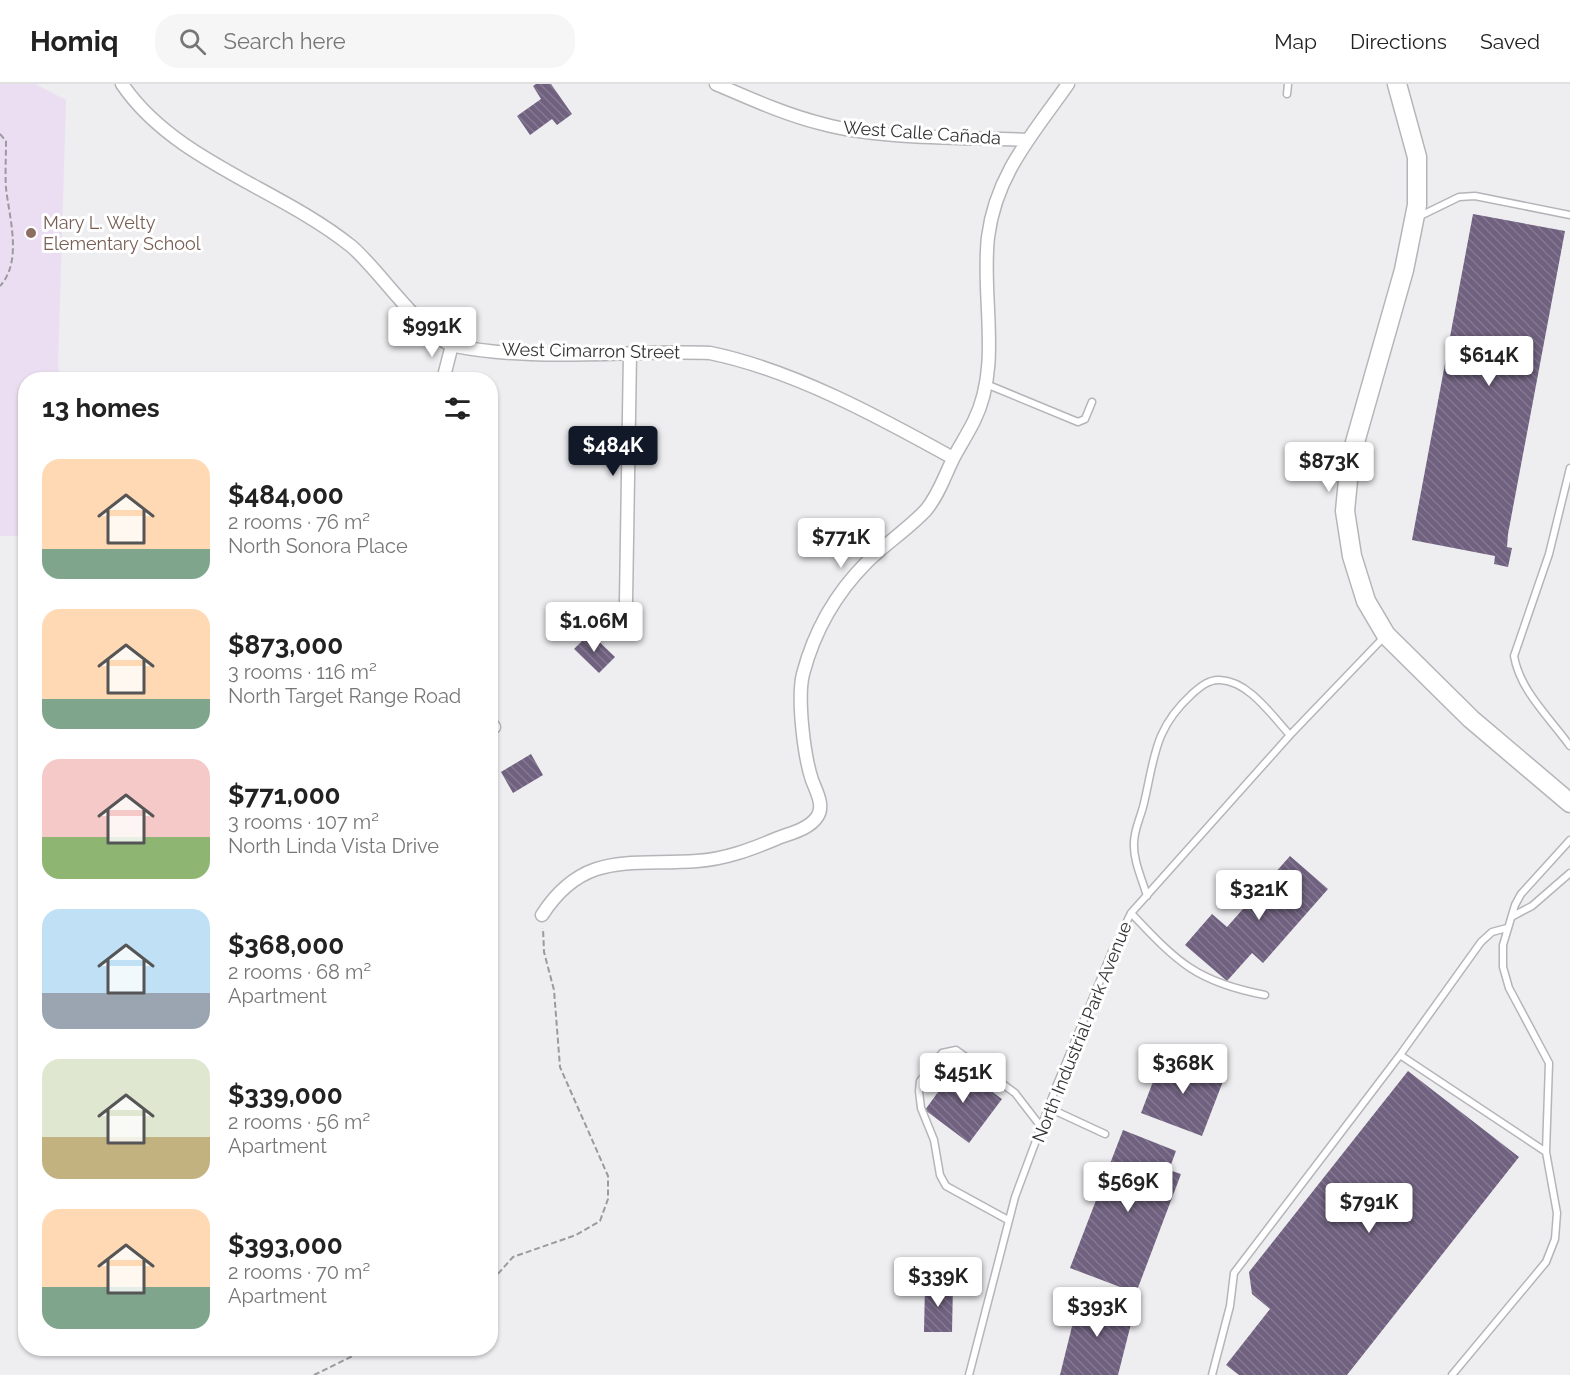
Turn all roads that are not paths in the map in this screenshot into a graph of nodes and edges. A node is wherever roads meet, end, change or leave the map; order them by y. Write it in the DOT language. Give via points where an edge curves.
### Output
graph roads {
  1 [pos="122,84"];
  2 [pos="716,84"];
  3 [pos="1068,84"];
  4 [pos="1288,84"];
  5 [pos="1397,84"];
  6 [pos="1287,94"];
  7 [pos="1028,140"];
  8 [pos="1570,215"];
  9 [pos="1414,219"];
  10 [pos="452,345"];
  11 [pos="630,353"];
  12 [pos="445,372"];
  13 [pos="986,384"];
  14 [pos="1092,402"];
  15 [pos="953,458"];
  16 [pos="1570,468"];
  17 [pos="626,601"];
  18 [pos="1386,635"];
  19 [pos="1290,735"];
  20 [pos="1570,746"];
  21 [pos="1570,803"];
  22 [pos="1570,840"];
  23 [pos="1570,873"];
  24 [pos="1147,896"];
  25 [pos="1131,913"];
  26 [pos="542,915"];
  27 [pos="1513,916"];
  28 [pos="1507,928"];
  29 [pos="1265,995"];
  30 [pos="1400,1055"];
  31 [pos="1049,1108"];
  32 [pos="1042,1128"];
  33 [pos="1105,1134"];
  34 [pos="1546,1152"];
  35 [pos="1008,1220"];
  36 [pos="969,1375"];
  37 [pos="1212,1375"];
  38 [pos="1452,1375"];
  1 -- 10 [label="street, West Cimarron Street" via="139,108 170,135 319,222 353,248 433,333"];
  2 -- 7 [label="street, West Calle Cañada" via="824,125 874,132"];
  3 -- 7 [label="street"];
  4 -- 6 [label="lane"];
  5 -- 9 [label="street" via="1417,157"];
  7 -- 13 [label="street" via="1000,186 990,230"];
  8 -- 9 [label="lane" via="1475,196 1459,197"];
  9 -- 18 [label="street" via="1404,270 1350,460 1345,511 1352,556 1366,601"];
  10 -- 11 [label="street, West Cimarron Street" via="514,352"];
  10 -- 12 [label="street"];
  11 -- 15 [label="street, West Cimarron Street" via="710,353 741,359 897,427"];
  11 -- 17 [label="street"];
  13 -- 14 [label="lane" via="1078,422 1085,419"];
  13 -- 15 [label="street" via="975,420"];
  15 -- 26 [label="street" via="943,486 926,509 867,562 839,594 814,640 802,677 802,730 809,772 820,802 821,812 816,819 799,830 735,855 699,861 602,865 556,894"];
  16 -- 20 [label="lane" via="1549,554 1514,656 1517,672 1529,692"];
  18 -- 19 [label="lane, North Industrial Park Avenue"];
  18 -- 21 [label="street" via="1472,719"];
  19 -- 24 [label="lane, North Industrial Park Avenue"];
  19 -- 24 [label="lane" via="1259,702 1234,683 1218,679 1202,685 1179,706 1154,747 1136,827 1136,858"];
  22 -- 27 [label="lane" via="1521,894"];
  23 -- 27 [label="lane" via="1532,906"];
  24 -- 25 [label="lane, North Industrial Park Avenue"];
  25 -- 29 [label="lane" via="1173,956 1206,979"];
  25 -- 31 [label="lane, North Industrial Park Avenue"];
  27 -- 28 [label="lane"];
  28 -- 30 [label="lane" via="1492,932 1481,942"];
  28 -- 34 [label="lane" via="1503,967 1509,988 1549,1063"];
  30 -- 34 [label="lane"];
  30 -- 37 [label="lane" via="1234,1273 1230,1306"];
  31 -- 32 [label="lane, North Industrial Park Avenue"];
  31 -- 33 [label="lane"];
  32 -- 35 [label="lane, North Industrial Park Avenue"];
  32 -- 35 [label="lane" via="1015,1094 956,1050 942,1053 920,1081 921,1108 946,1186"];
  34 -- 38 [label="lane" via="1557,1213 1555,1239 1546,1262"];
  35 -- 36 [label="lane, North Industrial Park Avenue"];
}
